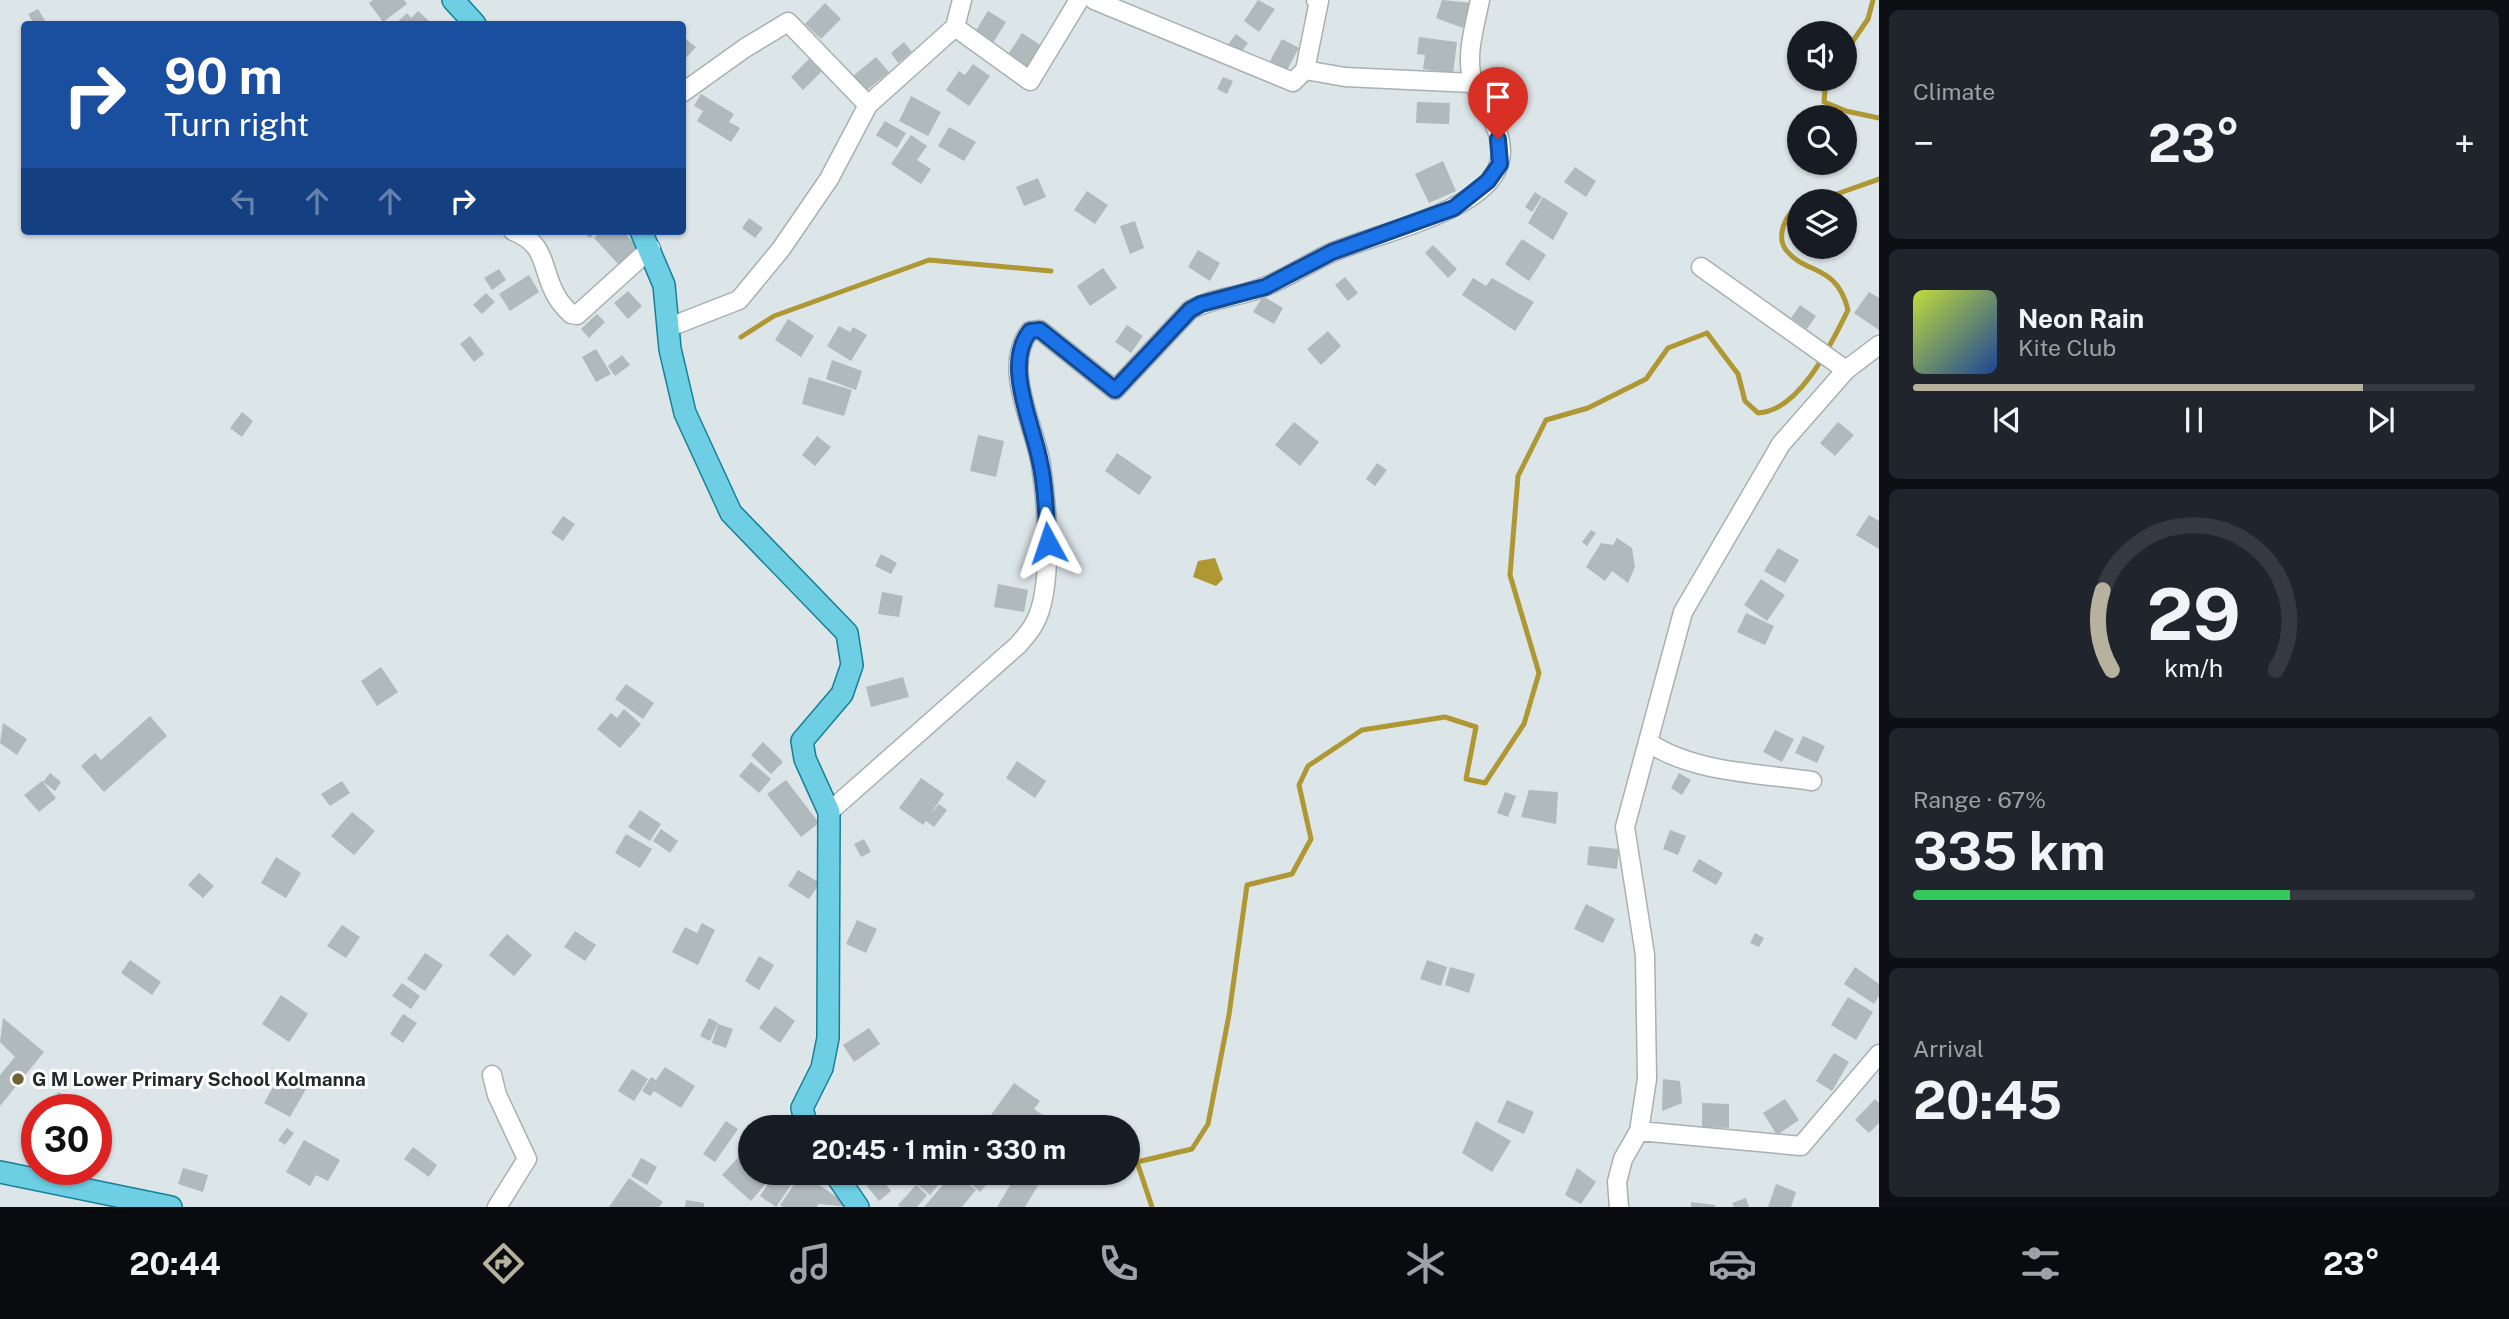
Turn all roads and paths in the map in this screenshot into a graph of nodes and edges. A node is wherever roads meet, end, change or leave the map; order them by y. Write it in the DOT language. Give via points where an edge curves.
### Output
graph roads {
  1 [pos="453,0"];
  2 [pos="962,0"];
  3 [pos="1079,0"];
  4 [pos="1094,0"];
  5 [pos="1316,0"];
  6 [pos="1480,0"];
  7 [pos="472,21"];
  8 [pos="955,27"];
  9 [pos="1305,70"];
  10 [pos="1473,83"];
  11 [pos="686,90"];
  12 [pos="868,106"];
  13 [pos="523,235"];
  14 [pos="646,240"];
  15 [pos="1701,267"];
  16 [pos="667,328"];
  17 [pos="1879,345"];
  18 [pos="1840,364"];
  19 [pos="1648,742"];
  20 [pos="1812,781"];
  21 [pos="829,813"];
  22 [pos="1879,1054"];
  23 [pos="492,1075"];
  24 [pos="804,1115"];
  25 [pos="1639,1131"];
  26 [pos="0,1172"];
  27 [pos="843,1185"];
  28 [pos="171,1207"];
  29 [pos="498,1207"];
  30 [pos="858,1207"];
  31 [pos="1619,1207"];
  1 -- 7 [label="main road"];
  2 -- 8 [label="street"];
  3 -- 8 [label="street" via="1030,81"];
  4 -- 9 [label="street" via="1293,82"];
  5 -- 9 [label="street"];
  6 -- 10 [label="street" via="1471,45"];
  8 -- 12 [label="street"];
  9 -- 10 [label="street" via="1345,77"];
  10 -- 21 [label="street" via="1492,115 1500,164 1488,181 1454,208 1332,252 1265,287 1201,304 1190,310 1115,390 1040,330 1030,331 1019,357 1021,383 1041,464 1048,543 1035,623 1018,645"];
  11 -- 12 [label="street" via="788,22"];
  12 -- 16 [label="street" via="829,179 739,300"];
  13 -- 14 [label="street" via="540,251 556,297 570,314 577,315"];
  14 -- 16 [label="main road" via="664,285"];
  15 -- 18 [label="street"];
  16 -- 21 [label="main road" via="685,413 731,513 847,633 852,666 842,694 802,741 805,759"];
  17 -- 18 [label="street"];
  18 -- 19 [label="street" via="1781,444 1683,612"];
  19 -- 20 [label="street" via="1697,763"];
  19 -- 25 [label="street" via="1625,827 1645,955 1647,1079"];
  21 -- 24 [label="main road" via="828,1038 822,1068 802,1108"];
  22 -- 25 [label="street" via="1801,1146"];
  23 -- 29 [label="street" via="527,1159"];
  25 -- 31 [label="street" via="1623,1159 1617,1182"];
  26 -- 28 [label="main road"];
  27 -- 30 [label="main road"];
}
